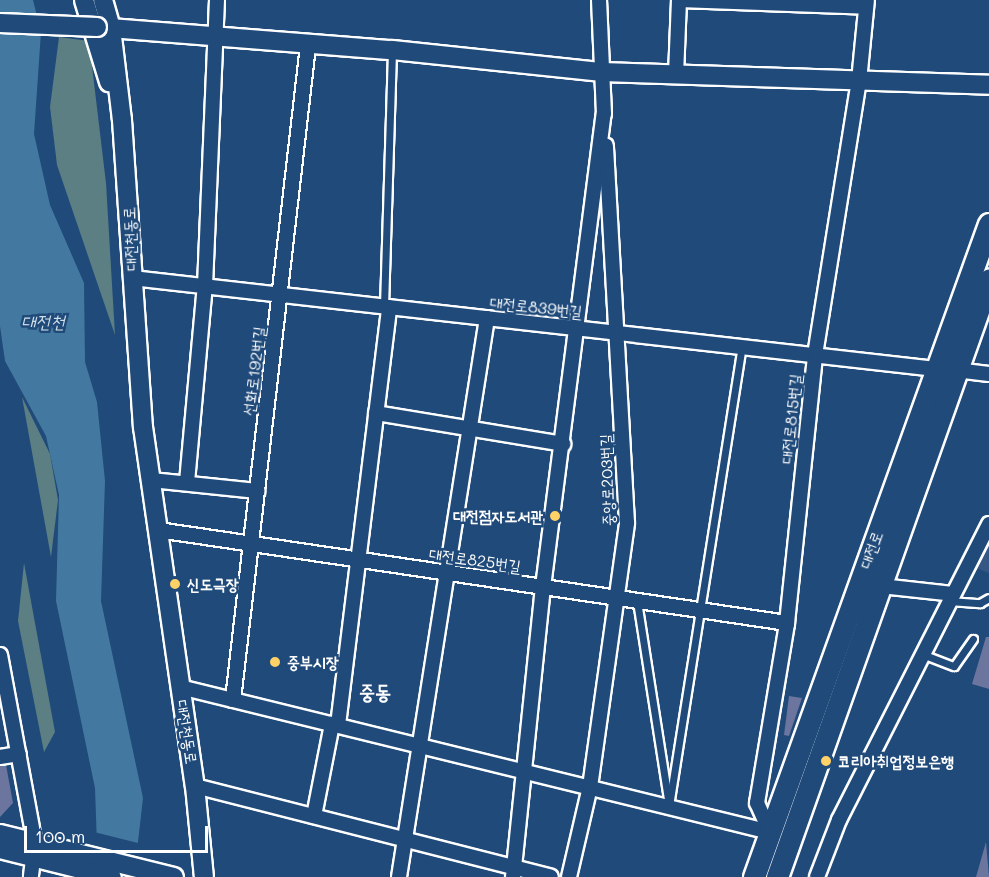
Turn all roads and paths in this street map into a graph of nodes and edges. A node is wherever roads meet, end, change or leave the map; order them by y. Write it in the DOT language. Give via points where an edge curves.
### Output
graph roads {
  1 [pos="84,0"];
  2 [pos="103,0"];
  3 [pos="217,0"];
  4 [pos="599,0"];
  5 [pos="679,0"];
  6 [pos="866,4"];
  7 [pos="0,23"];
  8 [pos="104,28"];
  9 [pos="215,37"];
  10 [pos="308,46"];
  11 [pos="392,50"];
  12 [pos="603,72"];
  13 [pos="676,75"];
  14 [pos="859,81"];
  15 [pos="989,85"];
  16 [pos="604,114"];
  17 [pos="122,120"];
  18 [pos="989,224"];
  19 [pos="132,278"];
  20 [pos="989,280"];
  21 [pos="205,286"];
  22 [pos="280,294"];
  23 [pos="387,306"];
  24 [pos="487,318"];
  25 [pos="575,328"];
  26 [pos="617,332"];
  27 [pos="742,347"];
  28 [pos="814,355"];
  29 [pos="946,369"];
  30 [pos="989,374"];
  31 [pos="376,413"];
  32 [pos="470,428"];
  33 [pos="563,444"];
  34 [pos="151,480"];
  35 [pos="187,482"];
  36 [pos="257,491"];
  37 [pos="989,524"];
  38 [pos="158,530"];
  39 [pos="251,544"];
  40 [pos="358,560"];
  41 [pos="447,573"];
  42 [pos="881,586"];
  43 [pos="543,587"];
  44 [pos="951,597"];
  45 [pos="616,598"];
  46 [pos="989,598"];
  47 [pos="637,601"];
  48 [pos="700,610"];
  49 [pos="787,623"];
  50 [pos="973,639"];
  51 [pos="922,654"];
  52 [pos="0,655"];
  53 [pos="180,687"];
  54 [pos="233,700"];
  55 [pos="335,725"];
  56 [pos="420,745"];
  57 [pos="19,754"];
  58 [pos="0,757"];
  59 [pos="525,771"];
  60 [pos="195,786"];
  61 [pos="590,787"];
  62 [pos="669,806"];
  63 [pos="314,816"];
  64 [pos="770,832"];
  65 [pos="0,834"];
  66 [pos="405,840"];
  67 [pos="0,849"];
  68 [pos="43,853"];
  69 [pos="513,872"];
  70 [pos="31,877"];
  71 [pos="112,877"];
  72 [pos="174,877"];
  73 [pos="204,877"];
  74 [pos="399,877"];
  75 [pos="551,877"];
  76 [pos="569,877"];
  77 [pos="754,877"];
  78 [pos="777,877"];
  79 [pos="817,877"];
  1 -- 17 [label="main road"];
  2 -- 8 [label="main road, 대전천동로"];
  3 -- 9 [label="street"];
  4 -- 12 [label="street"];
  5 -- 6 [label="street, 대전로815번길"];
  5 -- 13 [label="street"];
  6 -- 14 [label="street, 대전로815번길"];
  7 -- 8 [label="main road, bridge"];
  8 -- 9 [label="main road"];
  8 -- 17 [label="main road, 대전천동로"];
  9 -- 10 [label="main road"];
  9 -- 21 [label="street"];
  10 -- 11 [label="main road"];
  10 -- 22 [label="street, 선화로192번길"];
  11 -- 12 [label="main road"];
  11 -- 23 [label="lane"];
  12 -- 13 [label="main road"];
  12 -- 16 [label="street"];
  13 -- 14 [label="main road"];
  14 -- 15 [label="main road"];
  14 -- 28 [label="street, 대전로815번길"];
  16 -- 25 [label="street"];
  16 -- 26 [label="street, 중앙로203번길"];
  17 -- 19 [label="main road, 대전천동로"];
  18 -- 29 [label="main road, 대전로"];
  19 -- 21 [label="street, 대전로839번길"];
  19 -- 34 [label="main road, 대전천동로" via="143,427"];
  20 -- 29 [label="main road, 대전로"];
  21 -- 22 [label="street, 대전로839번길"];
  21 -- 35 [label="street"];
  22 -- 23 [label="street, 대전로839번길"];
  22 -- 36 [label="street, 선화로192번길"];
  23 -- 24 [label="street, 대전로839번길"];
  23 -- 31 [label="street"];
  24 -- 25 [label="street, 대전로839번길"];
  24 -- 32 [label="street"];
  25 -- 26 [label="street, 대전로839번길"];
  25 -- 33 [label="street"];
  26 -- 27 [label="street, 대전로839번길"];
  26 -- 45 [label="street, 중앙로203번길" via="627,523"];
  27 -- 28 [label="street, 대전로839번길"];
  27 -- 48 [label="lane"];
  28 -- 29 [label="street, 대전로839번길"];
  28 -- 49 [label="street, 대전로815번길"];
  29 -- 30 [label="street, 대전로839번길"];
  29 -- 42 [label="main road, 대전로"];
  29 -- 64 [label="main road, 대전로"];
  31 -- 32 [label="street"];
  31 -- 40 [label="street"];
  32 -- 33 [label="street"];
  32 -- 41 [label="street"];
  33 -- 43 [label="street"];
  34 -- 35 [label="street"];
  34 -- 38 [label="main road, 대전천동로"];
  35 -- 36 [label="street"];
  36 -- 39 [label="street, 선화로192번길"];
  37 -- 44 [label="street"];
  38 -- 39 [label="street, 대전로825번길"];
  38 -- 53 [label="main road, 대전천동로"];
  39 -- 40 [label="street, 대전로825번길"];
  39 -- 54 [label="street, 선화로192번길"];
  40 -- 41 [label="street, 대전로825번길"];
  40 -- 55 [label="street"];
  41 -- 43 [label="street, 대전로825번길"];
  41 -- 56 [label="street"];
  42 -- 44 [label="street"];
  42 -- 78 [label="main road, 대전로"];
  43 -- 45 [label="street, 대전로825번길"];
  43 -- 59 [label="street"];
  44 -- 46 [label="lane" via="980,603"];
  44 -- 51 [label="street"];
  45 -- 47 [label="street, 대전로825번길"];
  45 -- 61 [label="street, 중앙로203번길"];
  47 -- 48 [label="street, 대전로825번길"];
  47 -- 62 [label="lane"];
  48 -- 49 [label="street, 대전로825번길"];
  48 -- 62 [label="lane"];
  49 -- 64 [label="street, 대전로815번길" via="756,803"];
  50 -- 51 [label="lane" via="954,666"];
  51 -- 79 [label="street" via="839,820"];
  52 -- 57 [label="street"];
  53 -- 54 [label="street"];
  53 -- 60 [label="main road, 대전천동로"];
  54 -- 55 [label="street"];
  55 -- 56 [label="street"];
  55 -- 63 [label="street"];
  56 -- 59 [label="street"];
  56 -- 66 [label="street"];
  57 -- 58 [label="street"];
  57 -- 68 [label="street"];
  59 -- 61 [label="street"];
  59 -- 69 [label="street"];
  60 -- 63 [label="street"];
  60 -- 73 [label="main road, 대전천동로"];
  61 -- 62 [label="street"];
  61 -- 76 [label="street, 중앙로203번길"];
  62 -- 64 [label="street"];
  63 -- 66 [label="street"];
  64 -- 77 [label="main road, 대전로"];
  65 -- 68 [label="main road"];
  66 -- 69 [label="street"];
  66 -- 74 [label="street"];
  67 -- 68 [label="main road"];
  68 -- 70 [label="street"];
  68 -- 71 [label="main road"];
  68 -- 72 [label="main road"];
  69 -- 75 [label="street"];
}
